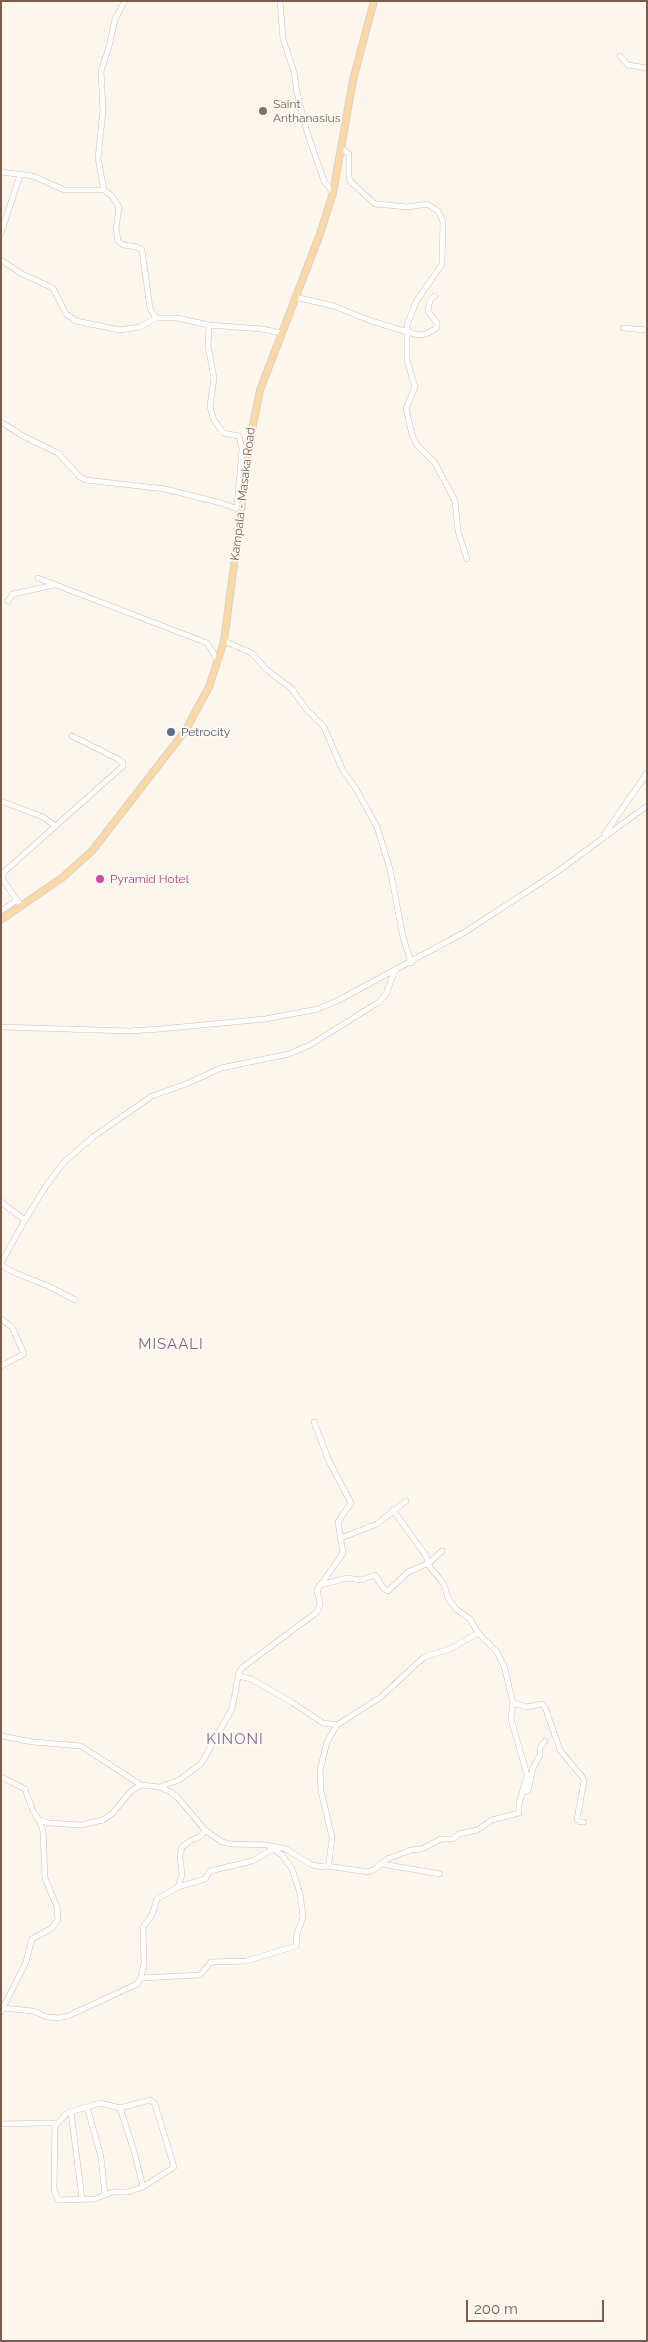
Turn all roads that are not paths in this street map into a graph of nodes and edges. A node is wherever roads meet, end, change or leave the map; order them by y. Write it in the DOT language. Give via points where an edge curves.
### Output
graph roads {
  1 [pos="125,1"];
  2 [pos="280,1"];
  3 [pos="374,1"];
  4 [pos="620,56"];
  5 [pos="647,68"];
  6 [pos="341,148"];
  7 [pos="1,172"];
  8 [pos="20,175"];
  9 [pos="104,190"];
  10 [pos="333,193"];
  11 [pos="1,234"];
  12 [pos="1,260"];
  13 [pos="435,296"];
  14 [pos="295,297"];
  15 [pos="156,318"];
  16 [pos="209,326"];
  17 [pos="623,328"];
  18 [pos="407,330"];
  19 [pos="647,330"];
  20 [pos="281,333"];
  21 [pos="1,422"];
  22 [pos="238,509"];
  23 [pos="467,560"];
  24 [pos="38,578"];
  25 [pos="55,585"];
  26 [pos="8,601"];
  27 [pos="224,640"];
  28 [pos="218,661"];
  29 [pos="72,736"];
  30 [pos="647,773"];
  31 [pos="1,801"];
  32 [pos="647,806"];
  33 [pos="55,826"];
  34 [pos="602,837"];
  35 [pos="19,903"];
  36 [pos="1,910"];
  37 [pos="1,920"];
  38 [pos="411,963"];
  39 [pos="395,970"];
  40 [pos="1,1026"];
  41 [pos="1,1202"];
  42 [pos="24,1220"];
  43 [pos="1,1264"];
  44 [pos="76,1300"];
  45 [pos="1,1319"];
  46 [pos="1,1366"];
  47 [pos="314,1422"];
  48 [pos="406,1502"];
  49 [pos="393,1510"];
  50 [pos="341,1538"];
  51 [pos="442,1551"];
  52 [pos="428,1563"];
  53 [pos="320,1585"];
  54 [pos="478,1633"];
  55 [pos="238,1676"];
  56 [pos="513,1703"];
  57 [pos="337,1724"];
  58 [pos="1,1736"];
  59 [pos="545,1741"];
  60 [pos="520,1755"];
  61 [pos="533,1768"];
  62 [pos="1,1777"];
  63 [pos="141,1786"];
  64 [pos="159,1788"];
  65 [pos="524,1792"];
  66 [pos="39,1820"];
  67 [pos="584,1822"];
  68 [pos="205,1830"];
  69 [pos="267,1845"];
  70 [pos="273,1849"];
  71 [pos="382,1864"];
  72 [pos="327,1866"];
  73 [pos="440,1874"];
  74 [pos="178,1887"];
  75 [pos="141,1978"];
  76 [pos="2,2010"];
  77 [pos="87,2107"];
  78 [pos="120,2108"];
  79 [pos="71,2112"];
  80 [pos="55,2123"];
  81 [pos="1,2124"];
  82 [pos="142,2187"];
  83 [pos="105,2195"];
  84 [pos="82,2198"];
  1 -- 9 [label="street" via="115,19 101,71 103,111 98,158"];
  2 -- 10 [label="street" via="283,39 307,132 324,181"];
  3 -- 6 [label="main road, Kampala - Masaka Road" via="353,80"];
  4 -- 5 [label="street" via="628,65"];
  6 -- 10 [label="main road, Kampala - Masaka Road"];
  6 -- 18 [label="street" via="349,154 352,183 375,204 408,207 427,204 442,216 442,264 416,302"];
  7 -- 8 [label="street"];
  8 -- 9 [label="street" via="33,176 64,190"];
  8 -- 11 [label="street"];
  9 -- 15 [label="street" via="118,203 118,240 142,250 150,308"];
  10 -- 14 [label="main road, Kampala - Masaka Road"];
  12 -- 15 [label="street" via="52,288 70,319 120,330 140,327"];
  13 -- 18 [label="street" via="430,300 428,311 437,328 418,335"];
  14 -- 18 [label="street"];
  14 -- 20 [label="main road, Kampala - Masaka Road"];
  15 -- 16 [label="street"];
  16 -- 20 [label="street"];
  16 -- 22 [label="street" via="208,346 214,378 210,406 213,418 223,433 239,436 242,449"];
  17 -- 19 [label="street"];
  18 -- 23 [label="street" via="407,360 415,387 406,408 408,424 417,445 440,470 455,501 458,532"];
  20 -- 22 [label="main road, Kampala - Masaka Road" via="256,405"];
  21 -- 22 [label="street" via="58,453 86,480 164,489"];
  22 -- 27 [label="main road, Kampala - Masaka Road"];
  24 -- 25 [label="street"];
  25 -- 26 [label="street" via="13,594"];
  25 -- 28 [label="street" via="207,643"];
  27 -- 28 [label="main road, Kampala - Masaka Road"];
  27 -- 38 [label="street" via="252,653 267,670 292,689 324,727 343,772 377,827"];
  28 -- 35 [label="main road, Kampala - Masaka Road" via="209,687 185,731 112,827 70,871"];
  29 -- 33 [label="street" via="118,759 123,766"];
  30 -- 34 [label="street"];
  31 -- 33 [label="street" via="43,817"];
  32 -- 34 [label="street"];
  33 -- 35 [label="street" via="3,875"];
  34 -- 38 [label="street" via="508,905"];
  35 -- 36 [label="street"];
  35 -- 37 [label="main road, Kampala - Masaka Road"];
  38 -- 39 [label="street"];
  39 -- 40 [label="street" via="325,1006 295,1015 130,1030"];
  39 -- 42 [label="street" via="386,994 379,1002 306,1047 273,1058 221,1068 152,1096 125,1114 63,1163"];
  41 -- 42 [label="street"];
  42 -- 43 [label="street"];
  43 -- 44 [label="street"];
  45 -- 46 [label="street" via="12,1327 24,1354"];
  47 -- 50 [label="street" via="329,1461 351,1502 338,1522"];
  48 -- 49 [label="street"];
  49 -- 50 [label="street" via="377,1524"];
  49 -- 52 [label="street"];
  50 -- 53 [label="street" via="343,1554"];
  51 -- 52 [label="street"];
  52 -- 53 [label="street" via="408,1572 388,1591 375,1575"];
  52 -- 54 [label="street" via="444,1584 448,1598 470,1619"];
  53 -- 55 [label="street" via="317,1612 243,1667"];
  54 -- 56 [label="street" via="497,1652"];
  54 -- 57 [label="street" via="444,1651 429,1654 381,1697"];
  55 -- 57 [label="street" via="293,1703 323,1723"];
  55 -- 64 [label="street" via="232,1709 201,1764 179,1780"];
  56 -- 60 [label="street" via="511,1720"];
  56 -- 67 [label="street" via="526,1707 542,1704 545,1707 560,1750 584,1781 577,1819"];
  57 -- 72 [label="street" via="320,1770 321,1792 332,1837"];
  58 -- 63 [label="street" via="80,1746"];
  59 -- 61 [label="street"];
  60 -- 61 [label="street"];
  60 -- 65 [label="street" via="526,1770"];
  61 -- 65 [label="street" via="528,1791"];
  62 -- 66 [label="street" via="25,1789"];
  63 -- 64 [label="street"];
  63 -- 66 [label="street" via="130,1792 113,1813 92,1824"];
  64 -- 68 [label="street" via="178,1798"];
  65 -- 71 [label="street" via="519,1813 492,1820 453,1839 441,1839 422,1849 411,1850"];
  66 -- 76 [label="street" via="43,1831 45,1878 57,1907 58,1920 52,1928 32,1939 26,1962"];
  68 -- 69 [label="street" via="222,1842"];
  68 -- 74 [label="street" via="182,1848 182,1875"];
  69 -- 70 [label="street"];
  69 -- 72 [label="street" via="286,1849 312,1865"];
  70 -- 74 [label="street" via="252,1861 210,1871 205,1879"];
  70 -- 75 [label="street" via="292,1869 300,1893 303,1917 296,1946 246,1961 211,1962 200,1975"];
  71 -- 72 [label="street" via="368,1872"];
  71 -- 73 [label="street"];
  74 -- 75 [label="street" via="157,1899 152,1915 143,1926"];
  75 -- 76 [label="street" via="132,1988 68,2016 47,2017 33,2011"];
  77 -- 78 [label="street" via="103,2103"];
  77 -- 79 [label="street"];
  77 -- 83 [label="street" via="101,2157"];
  78 -- 82 [label="street"];
  78 -- 82 [label="street" via="148,2100 154,2102 174,2165"];
  79 -- 80 [label="street"];
  79 -- 84 [label="street"];
  80 -- 81 [label="street"];
  80 -- 84 [label="street" via="55,2193 58,2200 63,2201"];
  82 -- 83 [label="street"];
  83 -- 84 [label="street" via="95,2199"];
}
